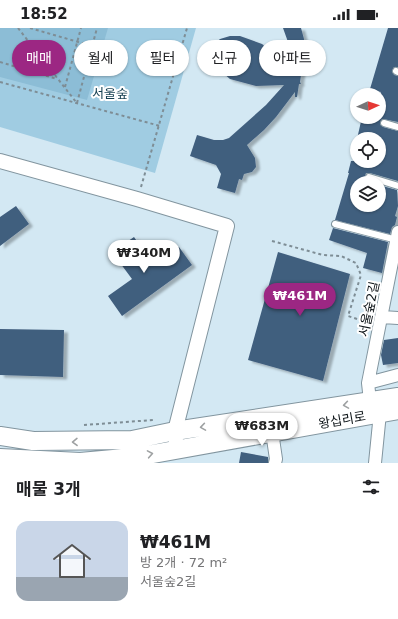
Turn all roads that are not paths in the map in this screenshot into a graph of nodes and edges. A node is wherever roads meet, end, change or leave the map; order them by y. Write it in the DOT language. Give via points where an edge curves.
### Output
graph roads {
  1 [pos="386,124"];
  2 [pos="398,127"];
  3 [pos="0,161"];
  4 [pos="386,182"];
  5 [pos="398,186"];
  6 [pos="335,224"];
  7 [pos="397,241"];
  8 [pos="398,318"];
  9 [pos="380,321"];
  10 [pos="398,375"];
  11 [pos="368,383"];
  12 [pos="398,397"];
  13 [pos="375,407"];
  14 [pos="398,410"];
  15 [pos="175,431"];
  16 [pos="272,432"];
  17 [pos="0,436"];
  18 [pos="178,449"];
  19 [pos="0,458"];
  20 [pos="79,462"];
  21 [pos="275,463"];
  22 [pos="375,463"];
  1 -- 2 [label="lane"];
  3 -- 15 [label="street" via="227,226"];
  4 -- 5 [label="lane"];
  6 -- 7 [label="lane, 서울숲2길"];
  7 -- 9 [label="street, 서울숲2길"];
  8 -- 9 [label="street"];
  9 -- 11 [label="street, 서울숲2길"];
  10 -- 11 [label="street"];
  11 -- 13 [label="street, 서울숲2길"];
  12 -- 13 [label="main road, 왕십리로"];
  13 -- 14 [label="main road, 왕십리로"];
  13 -- 15 [label="main road, 왕십리로, one-way"];
  13 -- 16 [label="main road, 왕십리로"];
  13 -- 22 [label="street, 서울숲2길"];
  15 -- 17 [label="main road, 왕십리로, one-way" via="132,440 82,442 33,441"];
  15 -- 18 [label="street"];
  16 -- 18 [label="main road, 왕십리로"];
  16 -- 21 [label="street"];
  20 -- 18 [label="main road, 왕십리로, one-way" via="136,457"];
  19 -- 20 [label="main road, 왕십리로"];
}
